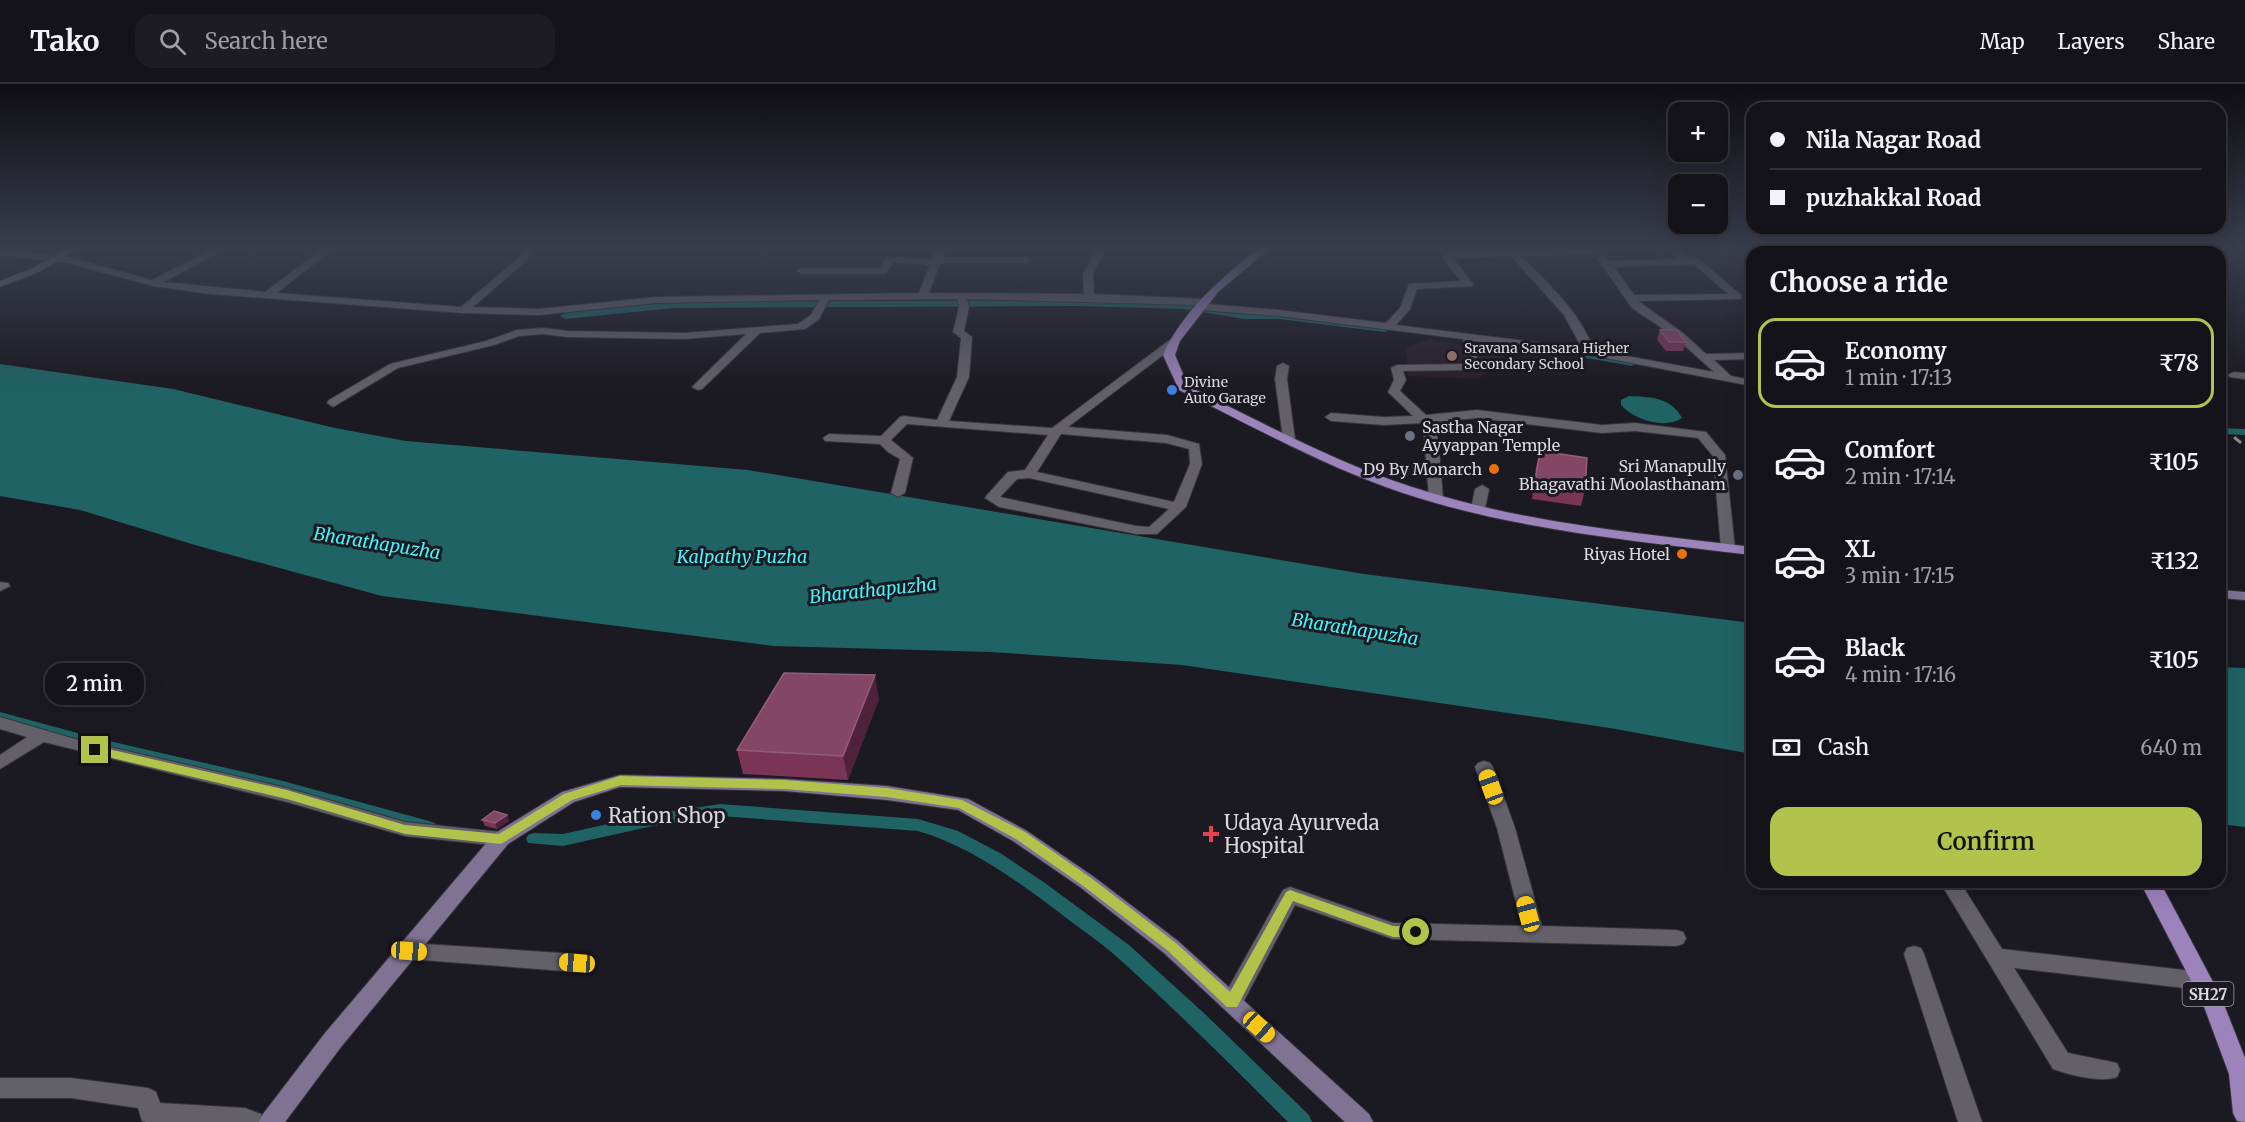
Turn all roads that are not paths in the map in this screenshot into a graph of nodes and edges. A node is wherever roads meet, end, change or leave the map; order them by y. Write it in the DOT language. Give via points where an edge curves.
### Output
graph roads {
  1 [pos="286,296"];
  2 [pos="479,296"];
  3 [pos="933,296"];
  4 [pos="961,296"];
  5 [pos="1054,296"];
  6 [pos="1209,296"];
  7 [pos="1409,296"];
  8 [pos="1554,296"];
  9 [pos="1736,296"];
  10 [pos="922,297"];
  11 [pos="1090,297"];
  12 [pos="1630,298"];
  13 [pos="823,302"];
  14 [pos="1202,307"];
  15 [pos="464,310"];
  16 [pos="1389,326"];
  17 [pos="757,330"];
  18 [pos="1468,337"];
  19 [pos="1175,341"];
  20 [pos="1588,352"];
  21 [pos="1746,356"];
  22 [pos="1704,357"];
  23 [pos="1283,366"];
  24 [pos="1733,381"];
  25 [pos="1746,382"];
  26 [pos="698,387"];
  27 [pos="1746,389"];
  28 [pos="333,403"];
  29 [pos="1331,417"];
  30 [pos="1425,419"];
  31 [pos="941,424"];
  32 [pos="1056,431"];
  33 [pos="829,438"];
  34 [pos="1289,439"];
  35 [pos="884,440"];
  36 [pos="1029,474"];
  37 [pos="1482,489"];
  38 [pos="898,493"];
  39 [pos="1436,498"];
  40 [pos="1179,507"];
  41 [pos="1478,509"];
  42 [pos="1728,548"];
  43 [pos="1746,550"];
  44 [pos="2226,594"];
  45 [pos="2245,596"];
  46 [pos="0,723"];
  47 [pos="42,735"];
  48 [pos="0,763"];
  49 [pos="1484,767"];
  50 [pos="501,839"];
  51 [pos="1954,888"];
  52 [pos="2153,888"];
  53 [pos="1534,935"];
  54 [pos="1676,938"];
  55 [pos="409,951"];
  56 [pos="1914,954"];
  57 [pos="1997,957"];
  58 [pos="577,963"];
  59 [pos="2201,981"];
  60 [pos="1232,1002"];
  61 [pos="2218,1020"];
  62 [pos="2245,1053"];
  63 [pos="2109,1070"];
  64 [pos="0,1088"];
  65 [pos="2245,1113"];
  66 [pos="253,1122"];
  67 [pos="272,1122"];
  68 [pos="1361,1122"];
  69 [pos="1970,1122"];
  1 -- 15 [label="street"];
  2 -- 15 [label="street"];
  3 -- 10 [label="street"];
  4 -- 31 [label="street" via="964,307 958,332 967,337 963,377"];
  5 -- 11 [label="street"];
  6 -- 14 [label="main road"];
  7 -- 16 [label="street" via="1405,309"];
  8 -- 20 [label="street"];
  9 -- 12 [label="street"];
  10 -- 13 [label="street"];
  11 -- 14 [label="street"];
  12 -- 22 [label="street"];
  13 -- 15 [label="street" via="656,300 539,312"];
  13 -- 17 [label="street" via="815,317 801,327"];
  14 -- 16 [label="street"];
  14 -- 19 [label="main road"];
  16 -- 18 [label="street"];
  17 -- 26 [label="street"];
  17 -- 28 [label="street" via="684,336 517,333 394,366"];
  18 -- 20 [label="street"];
  18 -- 30 [label="street" via="1472,365 1469,367 1397,368 1400,380 1394,392"];
  19 -- 32 [label="street"];
  19 -- 34 [label="main road" via="1169,354 1183,388"];
  20 -- 24 [label="street"];
  21 -- 22 [label="street"];
  22 -- 24 [label="street"];
  23 -- 34 [label="street" via="1281,379"];
  24 -- 25 [label="street"];
  24 -- 27 [label="street"];
  29 -- 30 [label="street"];
  30 -- 39 [label="street" via="1433,448"];
  30 -- 42 [label="street" via="1477,414 1602,429 1635,427 1702,435 1719,455"];
  31 -- 32 [label="street"];
  31 -- 35 [label="street" via="904,420"];
  32 -- 36 [label="street"];
  32 -- 40 [label="street" via="1167,439 1195,447 1196,464"];
  33 -- 35 [label="street"];
  34 -- 39 [label="main road" via="1406,490"];
  35 -- 38 [label="street" via="907,458"];
  36 -- 40 [label="street"];
  36 -- 40 [label="street" via="1013,475 992,498 999,503 1152,531"];
  37 -- 41 [label="street"];
  39 -- 41 [label="main road"];
  41 -- 42 [label="main road" via="1610,534"];
  42 -- 43 [label="main road"];
  44 -- 45 [label="street"];
  46 -- 47 [label="street"];
  47 -- 48 [label="street"];
  47 -- 50 [label="street" via="287,795 405,829"];
  49 -- 53 [label="street" via="1506,828"];
  50 -- 55 [label="street"];
  50 -- 60 [label="street" via="568,797 620,781 784,785 962,804 1020,836 1087,882 1171,946"];
  51 -- 57 [label="street"];
  52 -- 59 [label="main road, SH27"];
  53 -- 54 [label="street"];
  53 -- 60 [label="street" via="1393,931 1290,895"];
  55 -- 58 [label="street"];
  55 -- 67 [label="street" via="333,1040"];
  56 -- 69 [label="street"];
  57 -- 59 [label="street"];
  57 -- 63 [label="street" via="2061,1062"];
  59 -- 61 [label="main road, SH27"];
  60 -- 68 [label="street"];
  61 -- 62 [label="street"];
  61 -- 65 [label="main road, SH27" via="2240,1074"];
  64 -- 66 [label="street" via="71,1088 148,1099 150,1113"];
}
